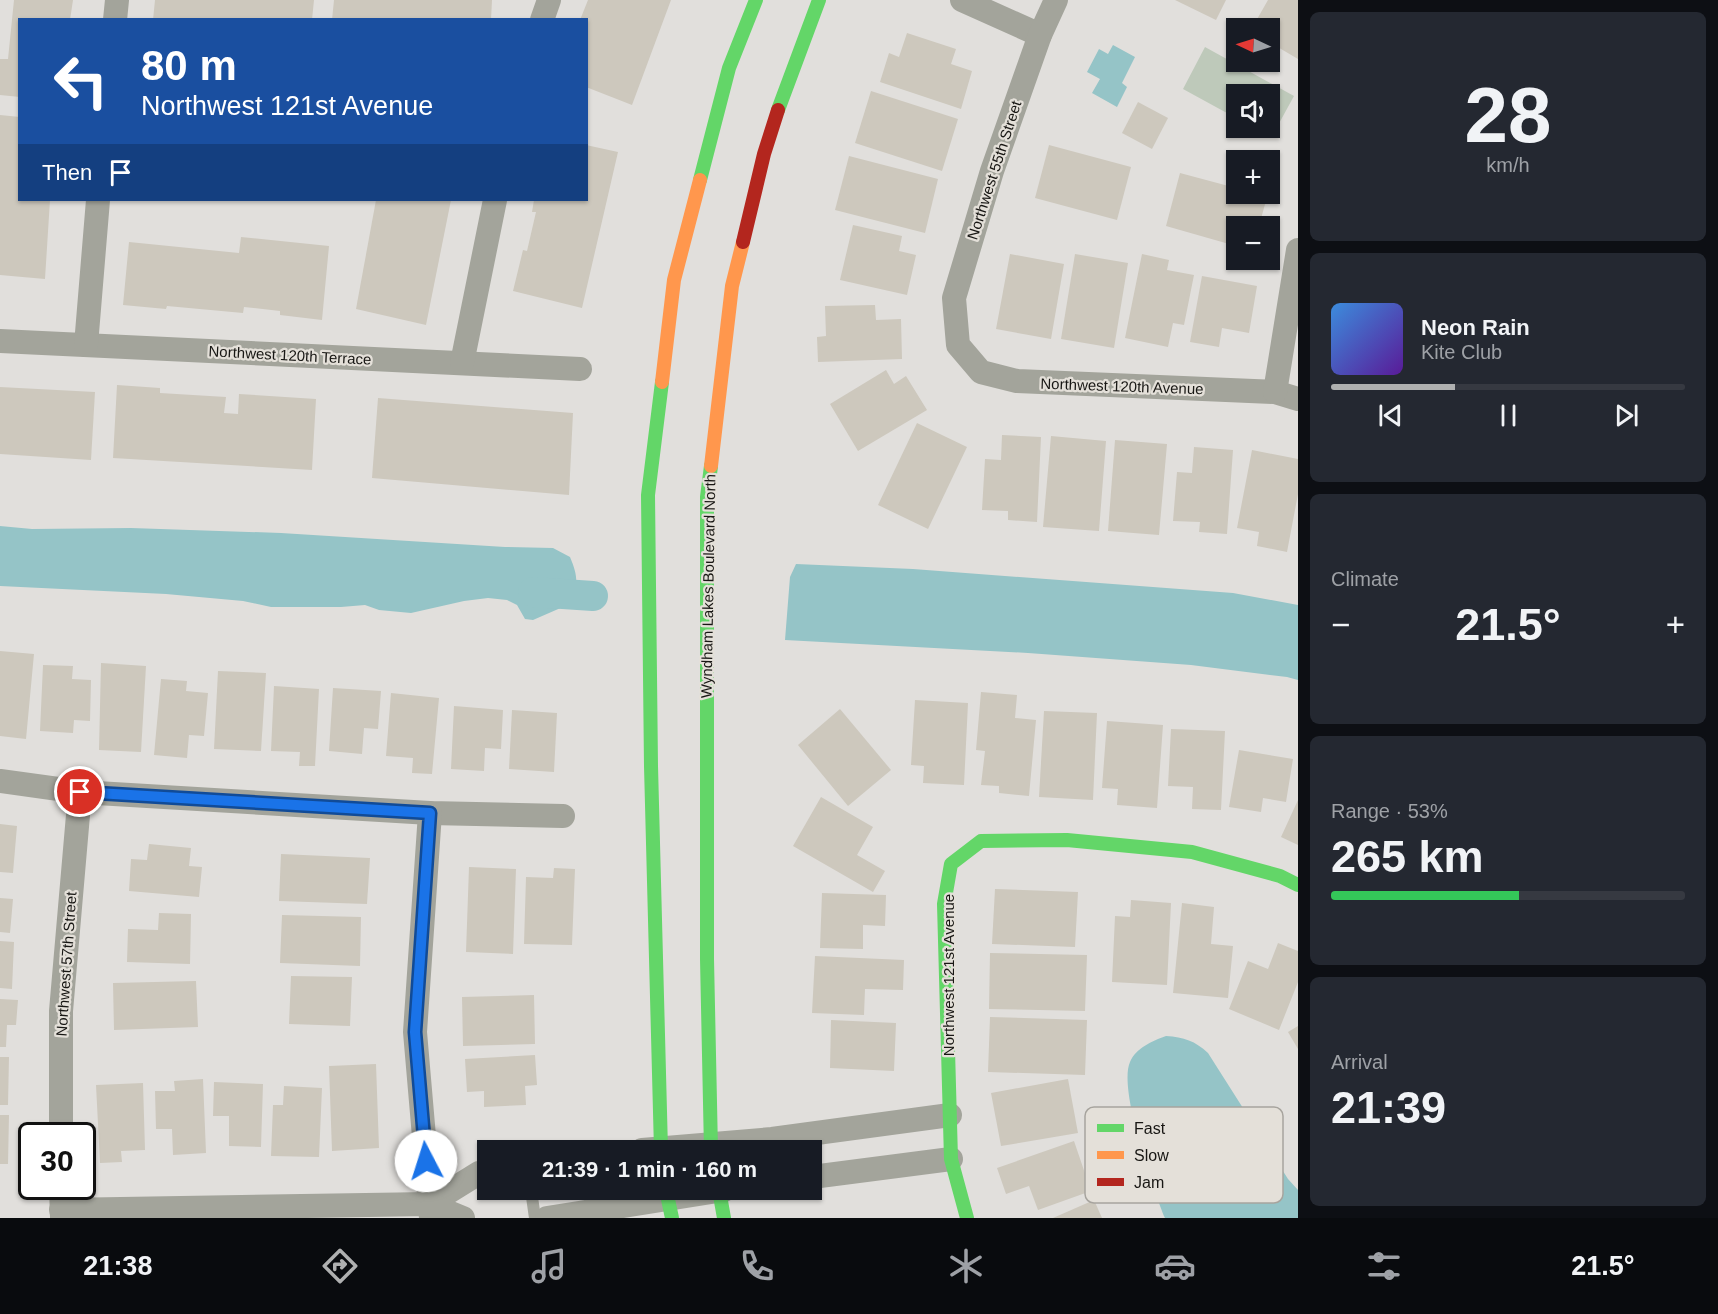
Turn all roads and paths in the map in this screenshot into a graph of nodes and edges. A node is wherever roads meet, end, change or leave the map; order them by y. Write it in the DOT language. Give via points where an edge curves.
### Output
graph roads {
  1 [pos="117,0"];
  2 [pos="549,0"];
  3 [pos="756,0"];
  4 [pos="819,0"];
  5 [pos="1056,0"];
  6 [pos="970,2"];
  7 [pos="115,18"];
  8 [pos="543,18"];
  9 [pos="1040,35"];
  10 [pos="98,201"];
  11 [pos="495,201"];
  12 [pos="1298,250"];
  13 [pos="0,341"];
  14 [pos="86,345"];
  15 [pos="958,345"];
  16 [pos="462,363"];
  17 [pos="580,369"];
  18 [pos="1275,392"];
  19 [pos="1298,399"];
  20 [pos="0,781"];
  21 [pos="80,792"];
  22 [pos="430,813"];
  23 [pos="563,816"];
  24 [pos="1298,885"];
  25 [pos="950,1115"];
  26 [pos="61,1122"];
  27 [pos="654,1140"];
  28 [pos="711,1140"];
  29 [pos="764,1140"];
  30 [pos="951,1158"];
  31 [pos="477,1175"];
  32 [pos="822,1176"];
  33 [pos="532,1200"];
  34 [pos="721,1200"];
  35 [pos="669,1202"];
  36 [pos="61,1205"];
  37 [pos="430,1211"];
  38 [pos="463,1218"];
  39 [pos="535,1218"];
  40 [pos="547,1218"];
  41 [pos="724,1218"];
  42 [pos="966,1218"];
  1 -- 7 [label="street"];
  2 -- 8 [label="street"];
  3 -- 27 [label="street" via="729,68 674,280 648,495"];
  4 -- 28 [label="street, Wyndham Lakes Boulevard North" via="764,154 732,286 707,497 706,959"];
  5 -- 9 [label="street, Northwest 55th Street"];
  6 -- 9 [label="street"];
  9 -- 15 [label="street, Northwest 55th Street" via="992,171 954,298"];
  10 -- 14 [label="street"];
  11 -- 16 [label="street"];
  12 -- 18 [label="street"];
  13 -- 14 [label="street, Northwest 120th Terrace"];
  14 -- 16 [label="street, Northwest 120th Terrace"];
  15 -- 18 [label="street, Northwest 120th Avenue" via="981,372 1017,381"];
  16 -- 17 [label="street, Northwest 120th Terrace"];
  18 -- 19 [label="street, Northwest 120th Avenue"];
  20 -- 21 [label="street"];
  21 -- 22 [label="street"];
  21 -- 26 [label="street, Northwest 57th Street" via="61,1011"];
  22 -- 23 [label="street"];
  22 -- 37 [label="street" via="415,1032"];
  24 -- 25 [label="street, Northwest 121st Avenue" via="1280,876 1192,852 1067,840 981,841 951,864 944,904"];
  25 -- 29 [label="street"];
  25 -- 30 [label="street, Northwest 121st Avenue"];
  30 -- 32 [label="street"];
  30 -- 42 [label="street, Northwest 121st Avenue"];
  31 -- 37 [label="street"];
  33 -- 39 [label="lane"];
  34 -- 41 [label="street"];
  35 -- 40 [label="street"];
  36 -- 37 [label="street"];
  37 -- 38 [label="street"];
}
